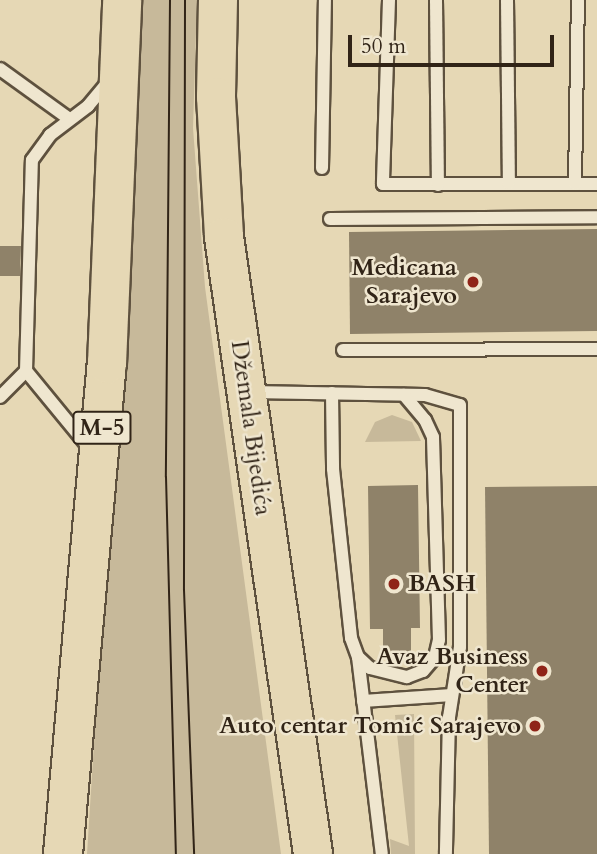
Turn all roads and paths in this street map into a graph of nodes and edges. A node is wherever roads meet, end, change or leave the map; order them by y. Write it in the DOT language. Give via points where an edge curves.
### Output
graph roads {
  1 [pos="122,0"];
  2 [pos="218,0"];
  3 [pos="325,0"];
  4 [pos="389,0"];
  5 [pos="436,0"];
  6 [pos="507,0"];
  7 [pos="578,0"];
  8 [pos="0,69"];
  9 [pos="119,69"];
  10 [pos="68,118"];
  11 [pos="322,168"];
  12 [pos="509,183"];
  13 [pos="575,184"];
  14 [pos="597,184"];
  15 [pos="438,185"];
  16 [pos="597,217"];
  17 [pos="330,219"];
  18 [pos="597,349"];
  19 [pos="343,350"];
  20 [pos="26,372"];
  21 [pos="246,392"];
  22 [pos="332,393"];
  23 [pos="404,395"];
  24 [pos="0,397"];
  25 [pos="100,462"];
  26 [pos="358,657"];
  27 [pos="452,695"];
  28 [pos="363,701"];
  29 [pos="63,854"];
  30 [pos="313,854"];
  31 [pos="383,854"];
  32 [pos="446,854"];
  1 -- 9 [label="main road, M-5"];
  2 -- 21 [label="main road, Džemala Bijedića" via="218,164"];
  3 -- 11 [label="lane"];
  4 -- 15 [label="lane" via="383,184"];
  5 -- 15 [label="lane"];
  6 -- 12 [label="lane"];
  7 -- 13 [label="lane"];
  8 -- 10 [label="lane"];
  9 -- 10 [label="lane" via="88,106"];
  9 -- 25 [label="main road, M-5"];
  10 -- 20 [label="lane" via="32,160"];
  12 -- 13 [label="lane"];
  12 -- 15 [label="lane"];
  13 -- 14 [label="lane"];
  16 -- 17 [label="lane"];
  18 -- 19 [label="lane"];
  20 -- 24 [label="lane"];
  20 -- 25 [label="lane"];
  21 -- 22 [label="lane"];
  21 -- 30 [label="main road, Džemala Bijedića"];
  22 -- 23 [label="lane"];
  22 -- 26 [label="lane" via="333,468 351,638"];
  23 -- 26 [label="lane" via="433,437 439,640 435,657 423,671 407,677 370,668"];
  23 -- 27 [label="lane" via="443,398 460,405 460,647"];
  25 -- 29 [label="main road, M-5"];
  26 -- 28 [label="lane"];
  27 -- 28 [label="lane"];
  27 -- 32 [label="lane"];
  28 -- 31 [label="lane"];
}
